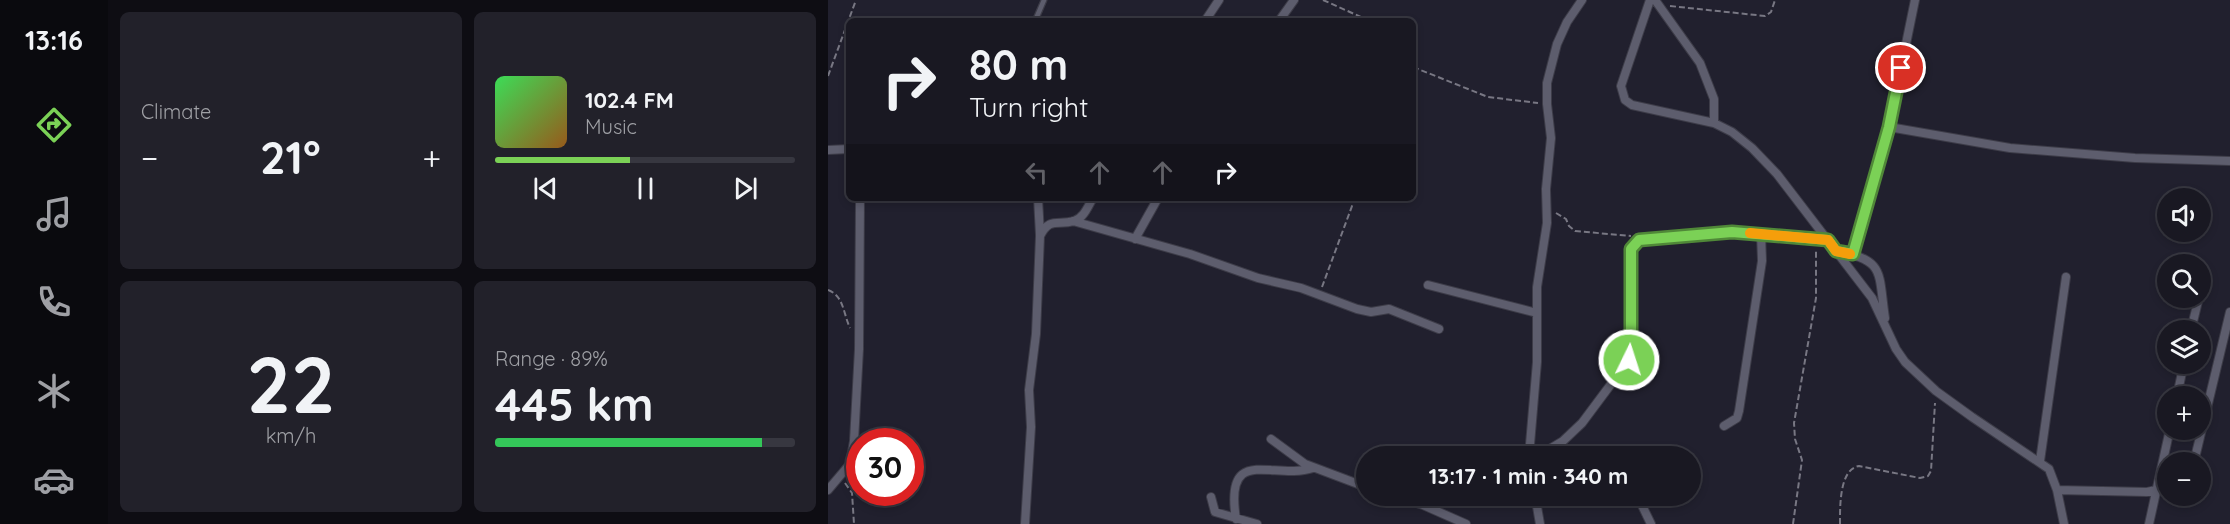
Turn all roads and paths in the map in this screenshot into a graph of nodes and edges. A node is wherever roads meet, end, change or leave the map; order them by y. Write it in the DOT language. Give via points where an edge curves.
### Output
graph roads {
  1 [pos="856,0"];
  2 [pos="1044,0"];
  3 [pos="1219,0"];
  4 [pos="1294,0"];
  5 [pos="1323,0"];
  6 [pos="1582,0"];
  7 [pos="1650,0"];
  8 [pos="1775,0"];
  9 [pos="1915,0"];
  10 [pos="1657,2"];
  11 [pos="849,18"];
  12 [pos="1036,18"];
  13 [pos="1207,18"];
  14 [pos="1281,18"];
  15 [pos="1363,18"];
  16 [pos="846,27"];
  17 [pos="1416,68"];
  18 [pos="828,76"];
  19 [pos="1547,104"];
  20 [pos="1714,123"];
  21 [pos="1889,127"];
  22 [pos="846,149"];
  23 [pos="828,150"];
  24 [pos="2230,161"];
  25 [pos="860,201"];
  26 [pos="1038,201"];
  27 [pos="1091,201"];
  28 [pos="1156,201"];
  29 [pos="1354,201"];
  30 [pos="1547,206"];
  31 [pos="1073,221"];
  32 [pos="1761,234"];
  33 [pos="1040,236"];
  34 [pos="1135,239"];
  35 [pos="1639,240"];
  36 [pos="1816,240"];
  37 [pos="1828,240"];
  38 [pos="1836,251"];
  39 [pos="1853,254"];
  40 [pos="2066,277"];
  41 [pos="1428,285"];
  42 [pos="828,290"];
  43 [pos="1319,295"];
  44 [pos="2230,312"];
  45 [pos="1537,313"];
  46 [pos="1886,326"];
  47 [pos="850,329"];
  48 [pos="1439,329"];
  49 [pos="1936,391"];
  50 [pos="1724,426"];
  51 [pos="1271,439"];
  52 [pos="1530,446"];
  53 [pos="1555,446"];
  54 [pos="2196,452"];
  55 [pos="2040,461"];
  56 [pos="1314,468"];
  57 [pos="839,477"];
  58 [pos="1356,483"];
  59 [pos="2157,489"];
  60 [pos="828,490"];
  61 [pos="2057,490"];
  62 [pos="1212,497"];
  63 [pos="1426,506"];
  64 [pos="1538,506"];
  65 [pos="1642,506"];
  66 [pos="1236,519"];
  67 [pos="1450,522"];
  68 [pos="854,524"];
  69 [pos="1025,524"];
  70 [pos="1257,524"];
  71 [pos="1466,524"];
  72 [pos="1540,524"];
  73 [pos="1651,524"];
  74 [pos="1793,524"];
  75 [pos="1840,524"];
  76 [pos="2064,524"];
  77 [pos="2149,524"];
  1 -- 11 [label="path"];
  2 -- 12 [label="lane"];
  3 -- 13 [label="street"];
  4 -- 14 [label="street"];
  5 -- 15 [label="path"];
  6 -- 19 [label="street" via="1554,51"];
  7 -- 20 [label="street" via="1622,96 1632,105"];
  8 -- 10 [label="path" via="1765,16"];
  9 -- 21 [label="street"];
  10 -- 20 [label="street" via="1700,63 1712,90"];
  16 -- 18 [label="path"];
  17 -- 19 [label="path" via="1488,97"];
  19 -- 30 [label="street" via="1551,138"];
  20 -- 37 [label="street" via="1752,148"];
  21 -- 24 [label="street" via="2010,148"];
  21 -- 39 [label="street"];
  22 -- 23 [label="street"];
  25 -- 57 [label="street" via="854,441 851,460"];
  26 -- 33 [label="street"];
  27 -- 31 [label="street" via="1084,214"];
  28 -- 34 [label="street"];
  29 -- 43 [label="path"];
  30 -- 35 [label="path" via="1575,231 1627,234"];
  30 -- 45 [label="street"];
  31 -- 33 [label="street" via="1050,223"];
  31 -- 34 [label="street"];
  32 -- 35 [label="street" via="1732,232"];
  32 -- 36 [label="street"];
  32 -- 50 [label="street" via="1762,261 1741,405 1737,418"];
  33 -- 69 [label="street"];
  34 -- 43 [label="street"];
  35 -- 53 [label="street" via="1631,249 1629,360 1582,423"];
  36 -- 37 [label="street"];
  36 -- 74 [label="path" via="1816,298 1794,423 1802,460"];
  37 -- 38 [label="street"];
  38 -- 39 [label="street"];
  38 -- 46 [label="street" via="1872,298"];
  39 -- 46 [label="street" via="1873,264"];
  40 -- 55 [label="street"];
  41 -- 45 [label="street"];
  42 -- 47 [label="path" via="840,298"];
  43 -- 48 [label="street" via="1364,311 1389,309"];
  44 -- 54 [label="street"];
  45 -- 52 [label="street"];
  46 -- 49 [label="street" via="1905,362"];
  49 -- 55 [label="street"];
  49 -- 75 [label="path" via="1929,476 1920,478 1853,467 1840,495"];
  51 -- 56 [label="street"];
  55 -- 61 [label="street" via="2049,469"];
  56 -- 58 [label="street"];
  56 -- 66 [label="street" via="1243,472 1235,493"];
  57 -- 60 [label="street"];
  57 -- 68 [label="path" via="852,493"];
  59 -- 61 [label="street"];
  59 -- 77 [label="street"];
  61 -- 76 [label="street"];
  62 -- 66 [label="street" via="1215,512"];
  63 -- 67 [label="street"];
  64 -- 72 [label="street"];
  65 -- 73 [label="street"];
  66 -- 70 [label="street"];
  67 -- 71 [label="street"];
}
